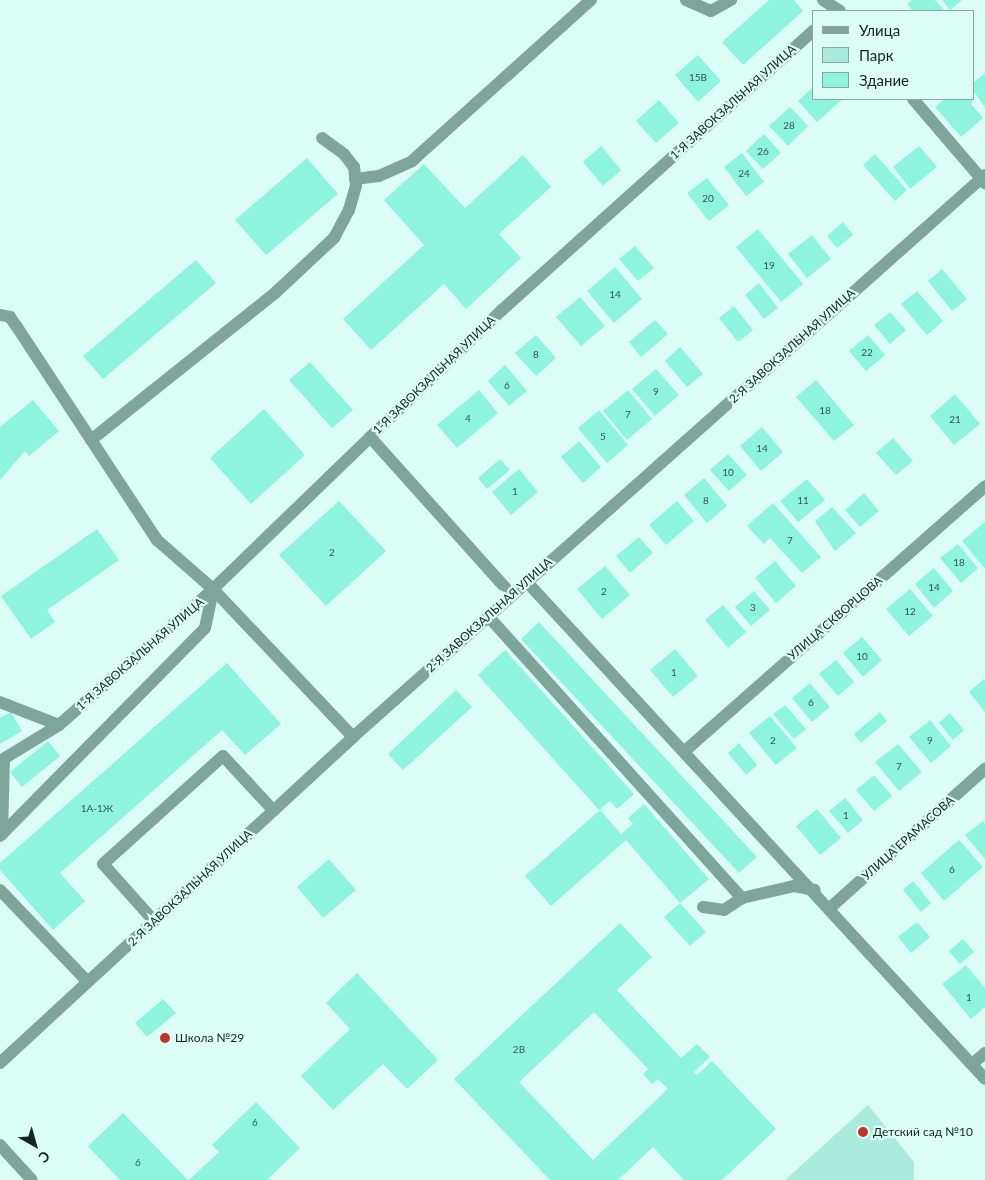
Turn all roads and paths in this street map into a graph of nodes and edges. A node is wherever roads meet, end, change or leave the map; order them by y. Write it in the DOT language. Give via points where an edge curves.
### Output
graph roads {
  1 [pos="591,0"];
  2 [pos="686,0"];
  3 [pos="731,0"];
  4 [pos="823,0"];
  5 [pos="839,8"];
  6 [pos="812,32"];
  7 [pos="914,100"];
  8 [pos="322,138"];
  9 [pos="355,179"];
  10 [pos="984,179"];
  11 [pos="0,315"];
  12 [pos="370,437"];
  13 [pos="91,440"];
  14 [pos="985,486"];
  15 [pos="526,581"];
  16 [pos="213,589"];
  17 [pos="512,594"];
  18 [pos="488,616"];
  19 [pos="0,702"];
  20 [pos="59,725"];
  21 [pos="353,737"];
  22 [pos="686,750"];
  23 [pos="2,760"];
  24 [pos="985,769"];
  25 [pos="273,810"];
  26 [pos="1,835"];
  27 [pos="0,890"];
  28 [pos="815,890"];
  29 [pos="742,898"];
  30 [pos="703,906"];
  31 [pos="831,907"];
  32 [pos="154,921"];
  33 [pos="88,982"];
  34 [pos="985,1053"];
  35 [pos="0,1063"];
  36 [pos="972,1064"];
  37 [pos="985,1079"];
  38 [pos="0,1145"];
  39 [pos="32,1180"];
  1 -- 9 [label="street" via="412,161 379,176"];
  2 -- 3 [label="street" via="711,11"];
  4 -- 5 [label="street"];
  6 -- 12 [label="street, 1-Я ЗАВОКЗАЛЬНАЯ УЛИЦА" via="502,310"];
  7 -- 10 [label="street"];
  8 -- 9 [label="street" via="344,154"];
  9 -- 13 [label="street" via="349,210 334,238 275,294"];
  10 -- 15 [label="street, 2-Я ЗАВОКЗАЛЬНАЯ УЛИЦА"];
  11 -- 13 [label="street" via="10,317"];
  12 -- 16 [label="street, 1-Я ЗАВОКЗАЛЬНАЯ УЛИЦА"];
  12 -- 17 [label="street"];
  13 -- 16 [label="street" via="157,540"];
  14 -- 22 [label="street, УЛИЦА СКВОРЦОВА"];
  15 -- 17 [label="street, 2-Я ЗАВОКЗАЛЬНАЯ УЛИЦА"];
  15 -- 22 [label="street"];
  16 -- 20 [label="street, 1-Я ЗАВОКЗАЛЬНАЯ УЛИЦА"];
  16 -- 21 [label="street"];
  16 -- 26 [label="street" via="205,628"];
  17 -- 18 [label="street, 2-Я ЗАВОКЗАЛЬНАЯ УЛИЦА"];
  18 -- 21 [label="street, 2-Я ЗАВОКЗАЛЬНАЯ УЛИЦА"];
  18 -- 29 [label="street"];
  19 -- 20 [label="street"];
  20 -- 23 [label="street, 1-Я ЗАВОКЗАЛЬНАЯ УЛИЦА"];
  21 -- 25 [label="street, 2-Я ЗАВОКЗАЛЬНАЯ УЛИЦА"];
  22 -- 28 [label="street"];
  23 -- 26 [label="street"];
  24 -- 31 [label="street, УЛИЦА ЕРАМАСОВА"];
  25 -- 32 [label="street, 2-Я ЗАВОКЗАЛЬНАЯ УЛИЦА"];
  25 -- 32 [label="street" via="223,756 103,864"];
  27 -- 33 [label="street"];
  28 -- 29 [label="street" via="794,886"];
  28 -- 31 [label="street"];
  29 -- 30 [label="street" via="724,910"];
  31 -- 36 [label="street"];
  32 -- 33 [label="street, 2-Я ЗАВОКЗАЛЬНАЯ УЛИЦА"];
  33 -- 35 [label="street, 2-Я ЗАВОКЗАЛЬНАЯ УЛИЦА"];
  34 -- 36 [label="street"];
  36 -- 37 [label="street"];
  38 -- 39 [label="street"];
}
